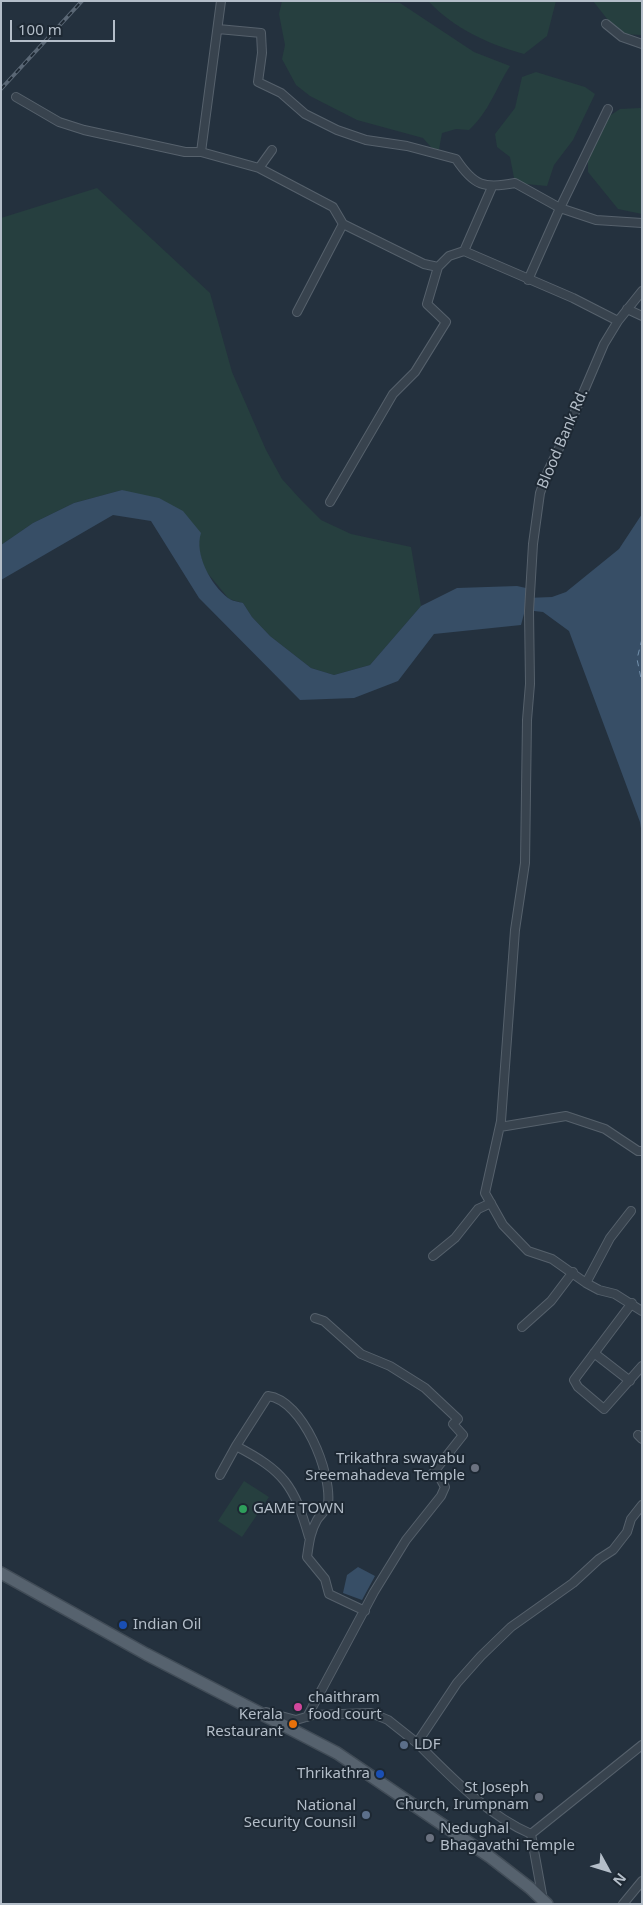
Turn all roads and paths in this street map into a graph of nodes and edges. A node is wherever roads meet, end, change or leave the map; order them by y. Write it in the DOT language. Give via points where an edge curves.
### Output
graph roads {
  1 [pos="221,1"];
  2 [pos="606,24"];
  3 [pos="218,29"];
  4 [pos="642,44"];
  5 [pos="16,97"];
  6 [pos="608,109"];
  7 [pos="272,150"];
  8 [pos="201,152"];
  9 [pos="259,168"];
  10 [pos="492,187"];
  11 [pos="560,208"];
  12 [pos="642,223"];
  13 [pos="343,224"];
  14 [pos="464,251"];
  15 [pos="438,267"];
  16 [pos="528,280"];
  17 [pos="642,291"];
  18 [pos="627,309"];
  19 [pos="297,312"];
  20 [pos="642,316"];
  21 [pos="618,321"];
  22 [pos="330,502"];
  23 [pos="500,1127"];
  24 [pos="642,1151"];
  25 [pos="491,1203"];
  26 [pos="631,1211"];
  27 [pos="433,1256"];
  28 [pos="573,1272"];
  29 [pos="586,1283"];
  30 [pos="632,1303"];
  31 [pos="642,1311"];
  32 [pos="315,1318"];
  33 [pos="522,1326"];
  34 [pos="594,1353"];
  35 [pos="642,1366"];
  36 [pos="630,1381"];
  37 [pos="236,1446"];
  38 [pos="220,1475"];
  39 [pos="642,1505"];
  40 [pos="304,1517"];
  41 [pos="317,1520"];
  42 [pos="309,1537"];
  43 [pos="1,1573"];
  44 [pos="365,1611"];
  45 [pos="251,1708"];
  46 [pos="307,1717"];
  47 [pos="416,1743"];
  48 [pos="642,1745"];
  49 [pos="530,1834"];
  50 [pos="642,1881"];
  51 [pos="545,1902"];
  52 [pos="623,1904"];
  1 -- 3 [label="street"];
  2 -- 4 [label="street" via="622,37"];
  3 -- 8 [label="street"];
  3 -- 10 [label="street" via="261,33 258,82 282,93 305,114 366,140 456,159 468,176"];
  5 -- 8 [label="street" via="59,122 84,130 185,152"];
  6 -- 11 [label="street"];
  7 -- 9 [label="street"];
  8 -- 9 [label="street"];
  9 -- 13 [label="street" via="333,208"];
  10 -- 11 [label="street" via="516,183"];
  10 -- 14 [label="street"];
  11 -- 12 [label="street" via="596,220"];
  11 -- 16 [label="street"];
  13 -- 15 [label="street" via="424,264"];
  13 -- 19 [label="street"];
  14 -- 15 [label="street" via="449,256"];
  14 -- 16 [label="street"];
  15 -- 22 [label="street" via="427,304 446,322 415,372 392,394"];
  16 -- 21 [label="street"];
  17 -- 18 [label="street, Blood Bank Rd."];
  18 -- 20 [label="street"];
  18 -- 21 [label="street, Blood Bank Rd."];
  21 -- 23 [label="street, Blood Bank Rd." via="604,344 540,493 529,601 527,838 515,930"];
  23 -- 24 [label="street" via="566,1116 605,1129"];
  23 -- 25 [label="street, Blood Bank Rd." via="486,1182 485,1193"];
  25 -- 27 [label="street" via="478,1209 455,1238"];
  25 -- 28 [label="street, Blood Bank Rd." via="503,1224 528,1251 552,1259"];
  26 -- 29 [label="street" via="610,1238"];
  28 -- 29 [label="street, Blood Bank Rd."];
  28 -- 33 [label="street" via="551,1302"];
  29 -- 30 [label="street, Blood Bank Rd."];
  30 -- 31 [label="street, Blood Bank Rd."];
  30 -- 34 [label="street"];
  32 -- 44 [label="street" via="324,1321 361,1354 390,1366 426,1388 458,1419 453,1424 463,1435 433,1472 445,1487 441,1496 406,1540"];
  34 -- 36 [label="street"];
  34 -- 36 [label="street" via="574,1380 604,1409"];
  35 -- 36 [label="street"];
  37 -- 38 [label="street"];
  37 -- 40 [label="street" via="276,1469 290,1487"];
  37 -- 41 [label="street" via="268,1396 284,1404 312,1437 322,1463 328,1486 328,1506"];
  39 -- 47 [label="street" via="631,1519 628,1532 613,1550 512,1627 481,1656 457,1683"];
  40 -- 41 [label="street"];
  40 -- 42 [label="street"];
  41 -- 42 [label="street"];
  42 -- 44 [label="street" via="307,1557 326,1579 329,1594"];
  43 -- 45 [label="main road"];
  44 -- 46 [label="street"];
  45 -- 46 [label="street" via="296,1720"];
  45 -- 51 [label="main road" via="359,1766 484,1853"];
  46 -- 47 [label="street" via="371,1713 388,1720"];
  47 -- 49 [label="street" via="457,1783 516,1828"];
  48 -- 49 [label="street"];
  49 -- 51 [label="street"];
  50 -- 52 [label="street"];
}
